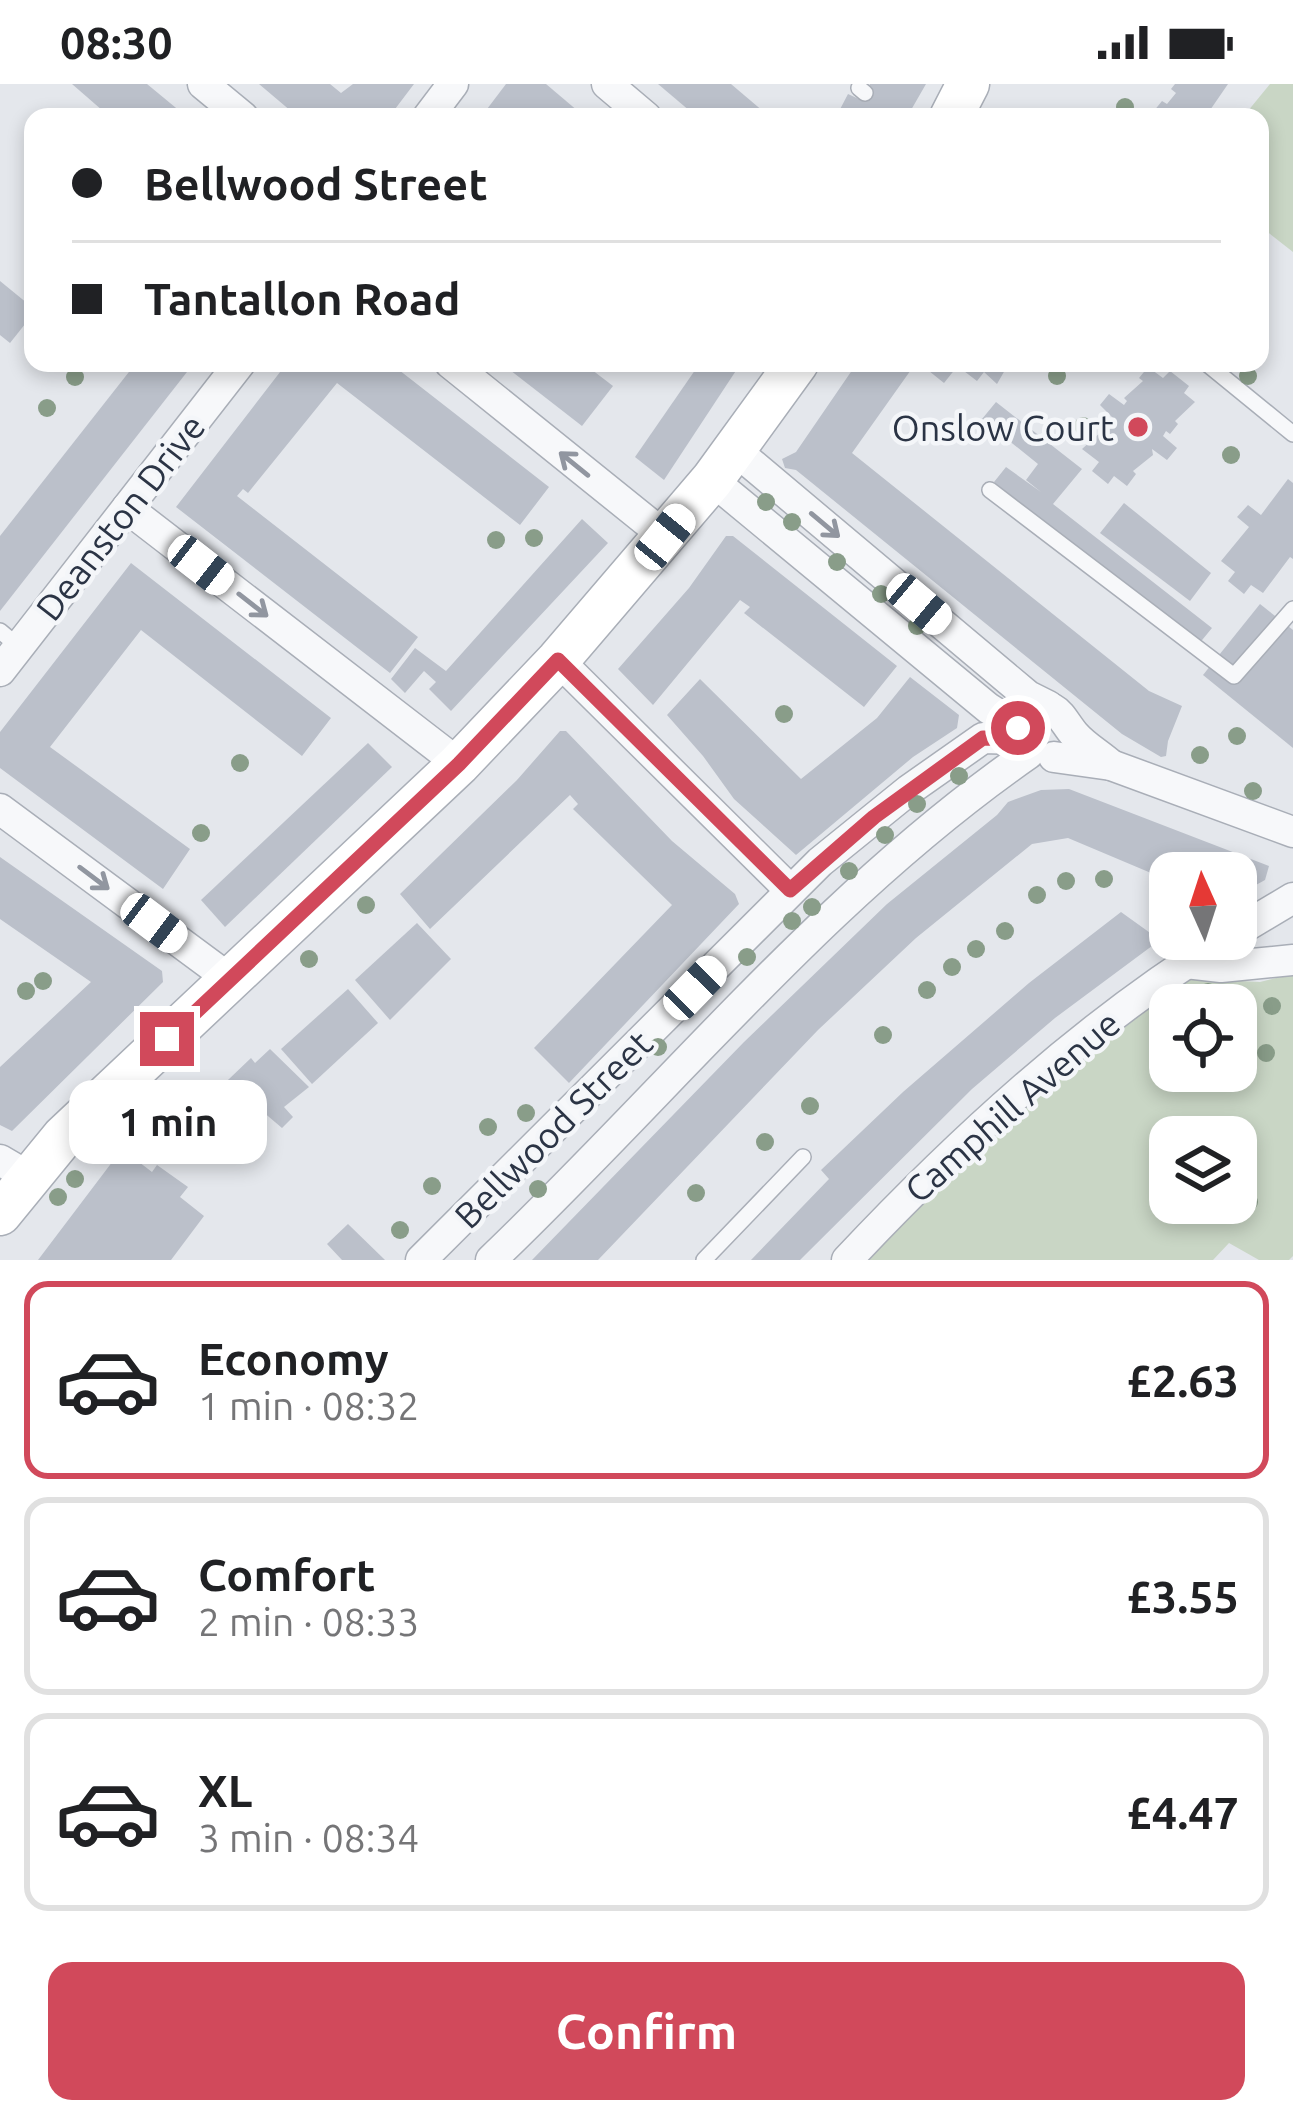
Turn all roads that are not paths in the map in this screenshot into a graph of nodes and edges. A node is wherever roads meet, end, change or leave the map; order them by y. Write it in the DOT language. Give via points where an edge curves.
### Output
graph roads {
  1 [pos="203,84"];
  2 [pos="454,84"];
  3 [pos="607,84"];
  4 [pos="232,108"];
  5 [pos="435,108"];
  6 [pos="635,108"];
  7 [pos="233,372"];
  8 [pos="460,372"];
  9 [pos="791,372"];
  10 [pos="1218,372"];
  11 [pos="1293,434"];
  12 [pos="724,465"];
  13 [pos="990,490"];
  14 [pos="128,508"];
  15 [pos="665,537"];
  16 [pos="1288,615"];
  17 [pos="6,650"];
  18 [pos="558,660"];
  19 [pos="1038,742"];
  20 [pos="459,764"];
  21 [pos="0,809"];
  22 [pos="1293,832"];
  23 [pos="790,890"];
  24 [pos="1293,898"];
  25 [pos="1257,919"];
  26 [pos="1191,960"];
  27 [pos="1293,960"];
  28 [pos="1186,963"];
  29 [pos="231,980"];
  30 [pos="803,1157"];
  31 [pos="14,1168"];
  32 [pos="0,1214"];
  33 [pos="422,1260"];
  34 [pos="491,1260"];
  35 [pos="704,1260"];
  36 [pos="847,1260"];
  1 -- 4 [label="street"];
  2 -- 5 [label="street"];
  3 -- 6 [label="street"];
  7 -- 14 [label="street, Deanston Drive"];
  15 -- 8 [label="street, one-way"];
  9 -- 12 [label="street"];
  10 -- 11 [label="lane"];
  12 -- 15 [label="street"];
  12 -- 19 [label="street" via="988,708"];
  12 -- 19 [label="street, one-way" via="1048,706 1027,712"];
  13 -- 16 [label="lane" via="1234,676"];
  14 -- 17 [label="street, Deanston Drive"];
  14 -- 20 [label="street, one-way"];
  15 -- 18 [label="street"];
  18 -- 20 [label="street"];
  18 -- 23 [label="street"];
  19 -- 22 [label="street"];
  19 -- 23 [label="street, Bellwood Street" via="983,738"];
  19 -- 34 [label="street, Bellwood Street" via="823,923"];
  20 -- 29 [label="street"];
  21 -- 29 [label="street, one-way"];
  23 -- 33 [label="street, Bellwood Street"];
  24 -- 25 [label="street"];
  26 -- 28 [label="street, Camphill Avenue"];
  27 -- 28 [label="street"];
  28 -- 36 [label="street, Camphill Avenue" via="961,1143"];
  29 -- 31 [label="street" via="64,1137"];
  30 -- 35 [label="lane"];
  31 -- 32 [label="street"];
}
